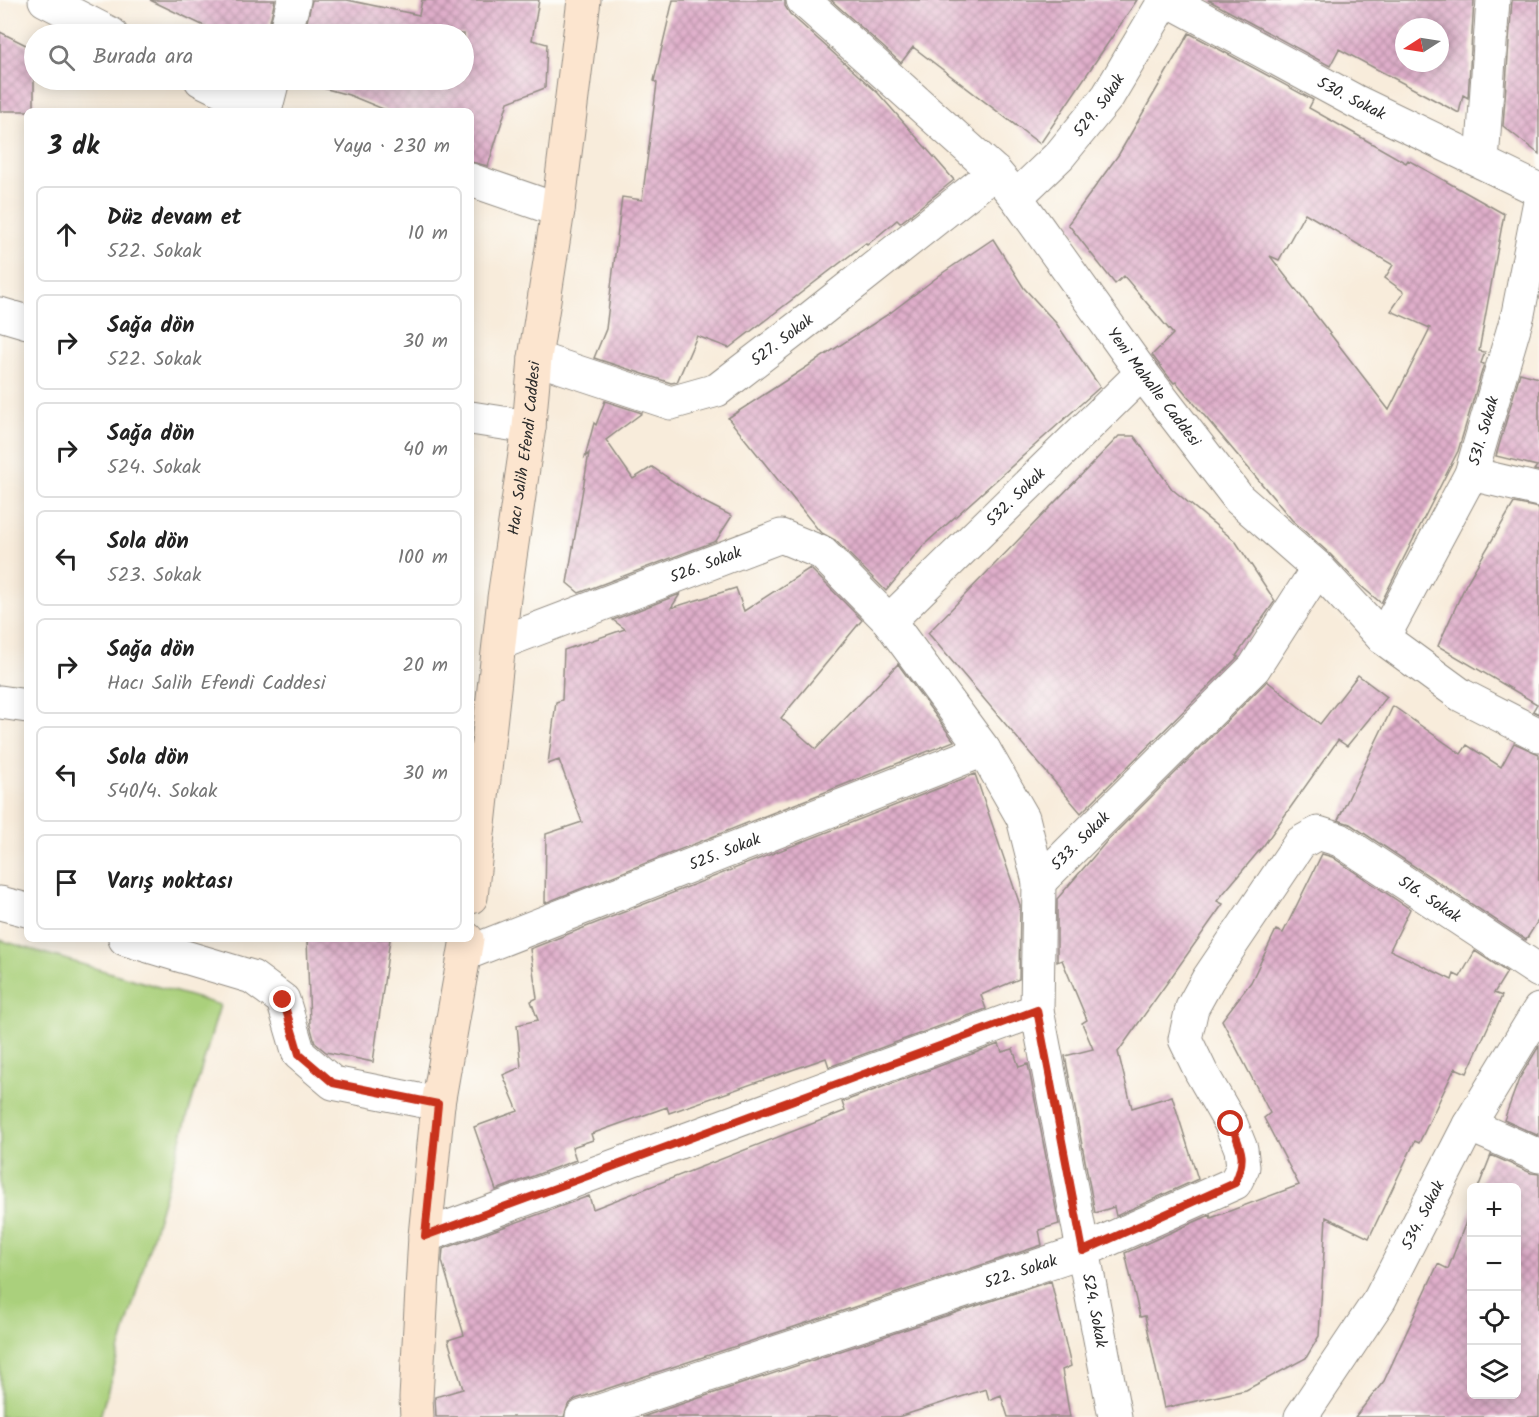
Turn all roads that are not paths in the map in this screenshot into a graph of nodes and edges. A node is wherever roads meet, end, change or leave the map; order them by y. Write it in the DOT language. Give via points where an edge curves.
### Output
graph roads {
  1 [pos="45,0"];
  2 [pos="294,0"];
  3 [pos="584,0"];
  4 [pos="803,0"];
  5 [pos="1167,0"];
  6 [pos="1493,0"];
  7 [pos="92,24"];
  8 [pos="288,24"];
  9 [pos="222,90"];
  10 [pos="270,90"];
  11 [pos="259,108"];
  12 [pos="266,108"];
  13 [pos="1482,162"];
  14 [pos="995,172"];
  15 [pos="474,181"];
  16 [pos="1539,190"];
  17 [pos="1016,197"];
  18 [pos="1539,206"];
  19 [pos="558,210"];
  20 [pos="0,314"];
  21 [pos="24,321"];
  22 [pos="535,358"];
  23 [pos="1142,374"];
  24 [pos="474,418"];
  25 [pos="529,427"];
  26 [pos="1471,474"];
  27 [pos="1539,490"];
  28 [pos="1318,568"];
  29 [pos="889,621"];
  30 [pos="1383,638"];
  31 [pos="500,643"];
  32 [pos="0,702"];
  33 [pos="24,706"];
  34 [pos="1539,735"];
  35 [pos="984,750"];
  36 [pos="477,780"];
  37 [pos="1318,833"];
  38 [pos="474,838"];
  39 [pos="1039,882"];
  40 [pos="0,903"];
  41 [pos="24,909"];
  42 [pos="145,942"];
  43 [pos="165,945"];
  44 [pos="466,946"];
  45 [pos="1539,971"];
  46 [pos="1037,1010"];
  47 [pos="1539,1010"];
  48 [pos="438,1104"];
  49 [pos="1469,1125"];
  50 [pos="1539,1156"];
  51 [pos="425,1236"];
  52 [pos="1083,1251"];
  53 [pos="417,1417"];
  54 [pos="582,1417"];
  55 [pos="1115,1417"];
  56 [pos="1301,1417"];
  1 -- 7 [label="street"];
  2 -- 8 [label="street"];
  3 -- 19 [label="main road, Hacı Salih Efendi Caddesi"];
  4 -- 14 [label="street, Yeni Mahalle Caddesi"];
  5 -- 13 [label="street, 530. Sokak" via="1355,101"];
  5 -- 17 [label="street, 529. Sokak" via="1108,96 1060,154"];
  6 -- 13 [label="street"];
  9 -- 11 [label="street"];
  10 -- 12 [label="street"];
  13 -- 16 [label="street, 530. Sokak"];
  14 -- 17 [label="street, Yeni Mahalle Caddesi"];
  14 -- 22 [label="street, 527. Sokak" via="717,390 671,403"];
  15 -- 19 [label="street"];
  17 -- 23 [label="street, Yeni Mahalle Caddesi"];
  18 -- 26 [label="street, 531. Sokak" via="1518,314"];
  19 -- 22 [label="main road, Hacı Salih Efendi Caddesi"];
  20 -- 21 [label="street"];
  22 -- 25 [label="main road, Hacı Salih Efendi Caddesi"];
  23 -- 28 [label="street, Yeni Mahalle Caddesi" via="1239,499"];
  23 -- 29 [label="street, 532. Sokak"];
  24 -- 25 [label="street"];
  25 -- 31 [label="main road, Hacı Salih Efendi Caddesi"];
  26 -- 27 [label="street"];
  26 -- 30 [label="street, 531. Sokak"];
  28 -- 30 [label="street, Yeni Mahalle Caddesi"];
  28 -- 39 [label="street, 533. Sokak" via="1254,668"];
  29 -- 31 [label="street, 526. Sokak" via="822,553 781,536"];
  29 -- 35 [label="street, 533. Sokak"];
  30 -- 34 [label="street, Yeni Mahalle Caddesi" via="1461,695"];
  31 -- 36 [label="main road, Hacı Salih Efendi Caddesi"];
  32 -- 33 [label="street"];
  35 -- 39 [label="street, 533. Sokak" via="1023,818"];
  35 -- 44 [label="street, 525. Sokak"];
  36 -- 38 [label="main road, Hacı Salih Efendi Caddesi"];
  37 -- 45 [label="street, 516. Sokak" via="1340,840"];
  37 -- 52 [label="street, 522. Sokak" via="1300,843 1192,1008 1185,1039 1241,1149 1243,1167 1235,1183"];
  39 -- 46 [label="street, 524. Sokak"];
  40 -- 41 [label="street"];
  42 -- 43 [label="street"];
  43 -- 48 [label="street" via="252,977 283,1000 299,1054 333,1083"];
  44 -- 48 [label="main road"];
  46 -- 51 [label="street"];
  46 -- 52 [label="street, 524. Sokak"];
  47 -- 49 [label="street, 534. Sokak"];
  48 -- 51 [label="main road"];
  49 -- 50 [label="street"];
  49 -- 56 [label="street, 534. Sokak" via="1380,1299"];
  51 -- 53 [label="main road"];
  52 -- 54 [label="street, 522. Sokak"];
  52 -- 55 [label="street, 524. Sokak"];
}
